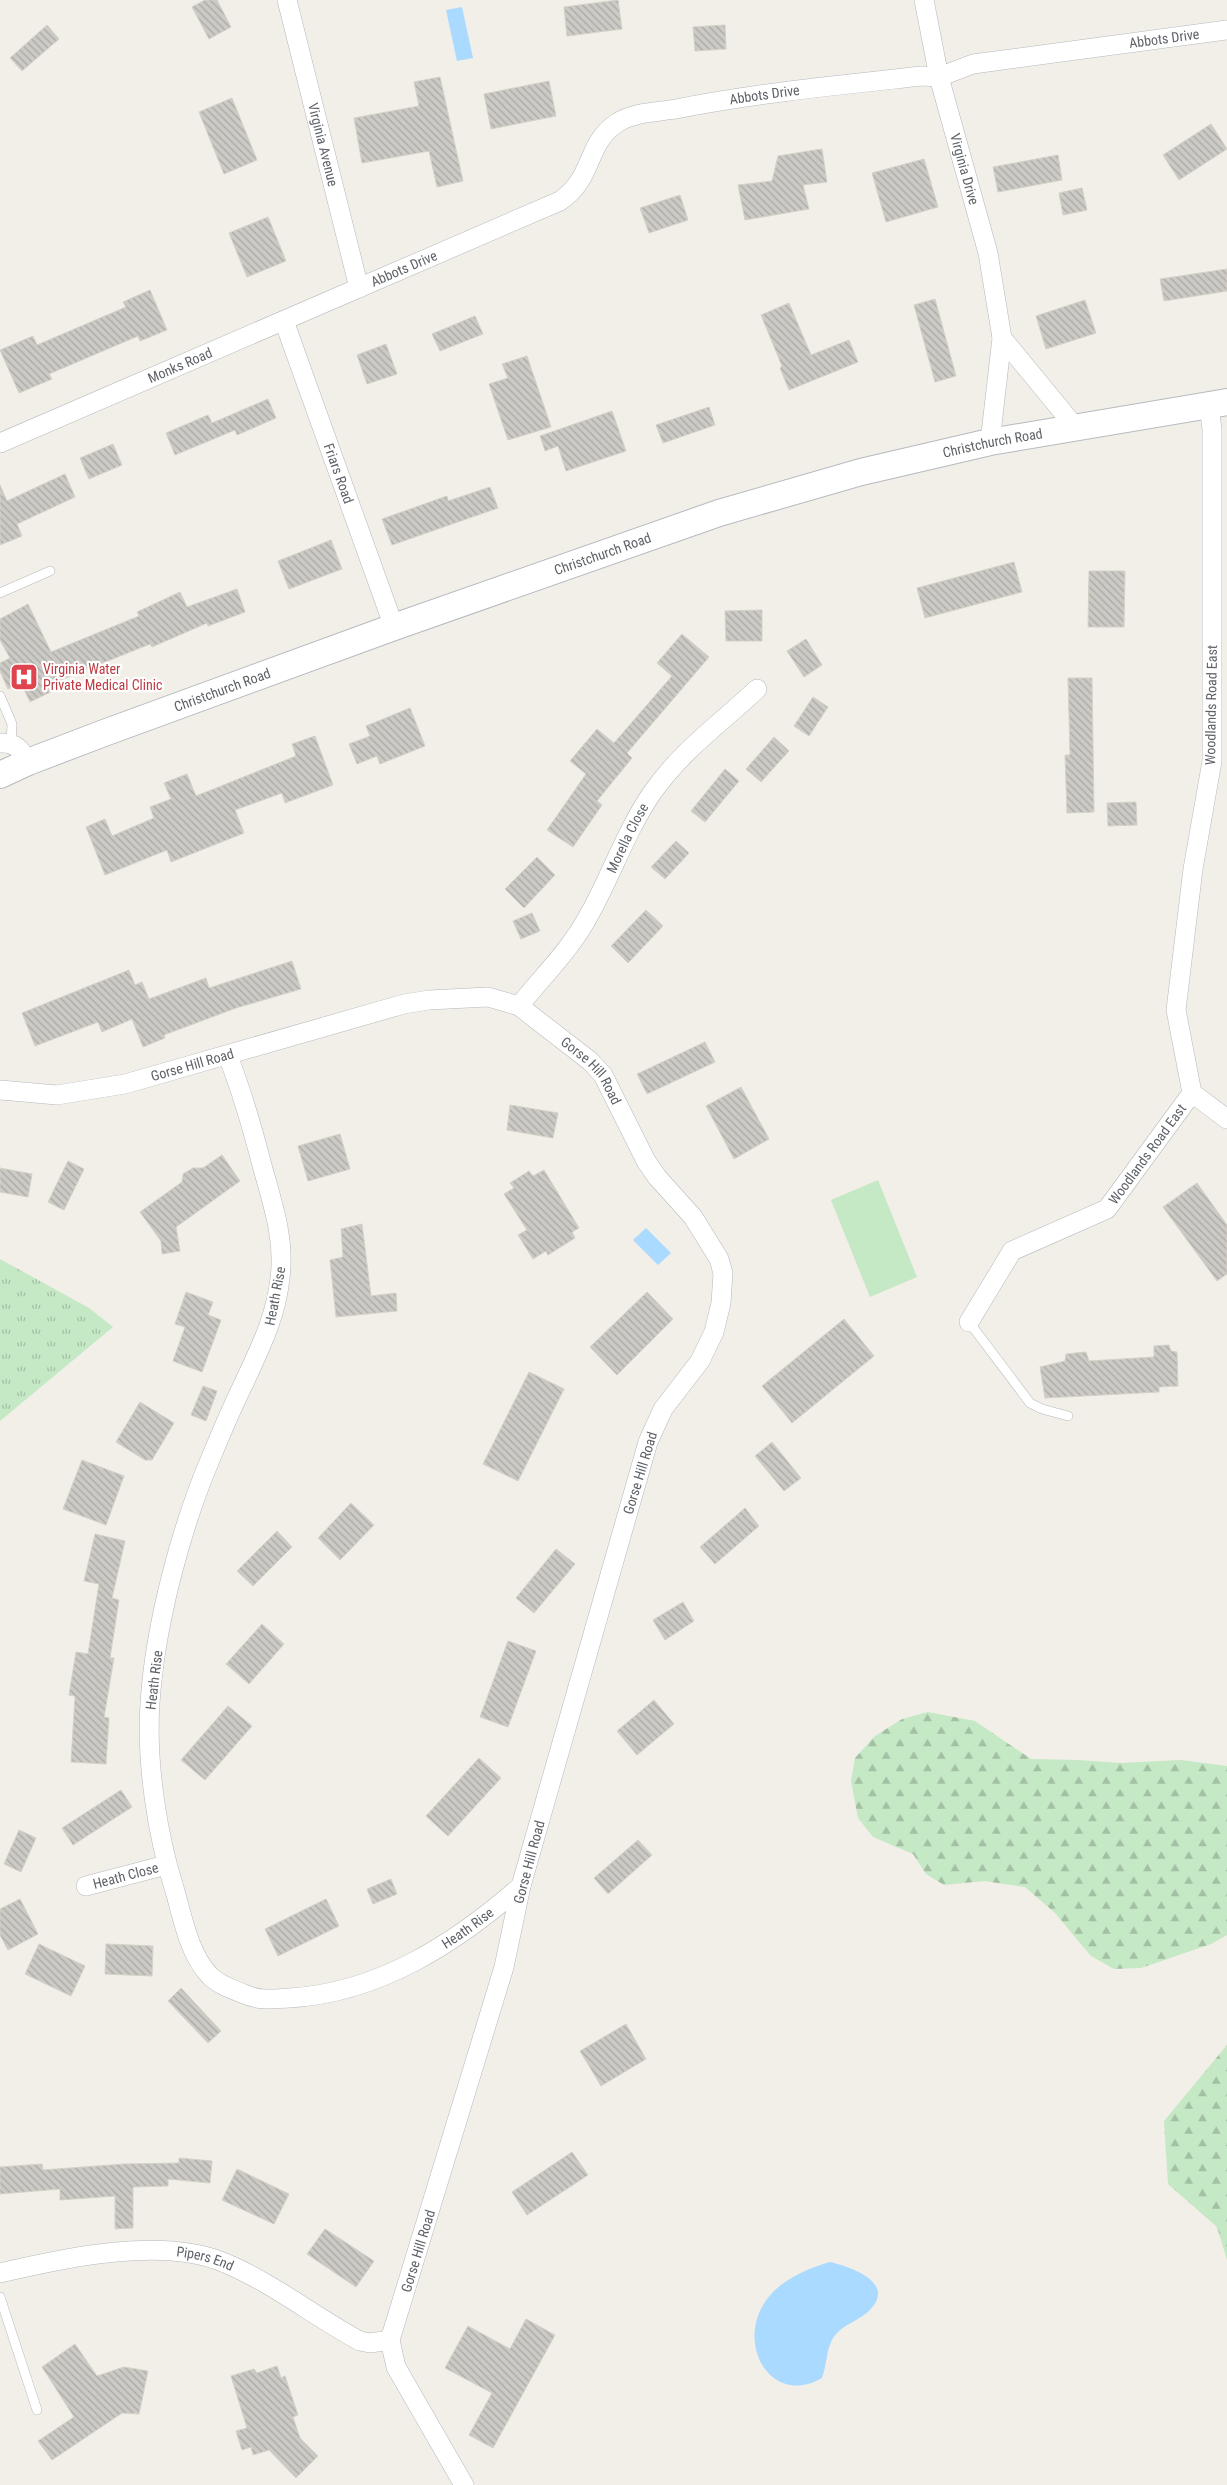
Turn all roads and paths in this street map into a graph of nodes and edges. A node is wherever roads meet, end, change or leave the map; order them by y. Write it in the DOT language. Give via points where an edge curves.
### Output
graph roads {
  1 [pos="287,0"];
  2 [pos="924,0"];
  3 [pos="1227,30"];
  4 [pos="939,77"];
  5 [pos="360,288"];
  6 [pos="284,321"];
  7 [pos="1002,338"];
  8 [pos="1218,403"];
  9 [pos="1076,428"];
  10 [pos="990,442"];
  11 [pos="0,443"];
  12 [pos="50,571"];
  13 [pos="0,593"];
  14 [pos="394,627"];
  15 [pos="757,689"];
  16 [pos="0,696"];
  17 [pos="13,749"];
  18 [pos="0,775"];
  19 [pos="519,1006"];
  20 [pos="228,1056"];
  21 [pos="0,1090"];
  22 [pos="1192,1093"];
  23 [pos="1227,1119"];
  24 [pos="969,1322"];
  25 [pos="1068,1416"];
  26 [pos="166,1865"];
  27 [pos="86,1886"];
  28 [pos="521,1886"];
  29 [pos="0,2273"];
  30 [pos="0,2297"];
  31 [pos="390,2340"];
  32 [pos="37,2410"];
  33 [pos="464,2485"];
  1 -- 5 [label="street, Virginia Avenue"];
  2 -- 4 [label="street, Virginia Drive"];
  3 -- 4 [label="street, Abbots Drive" via="973,64"];
  4 -- 5 [label="street, Abbots Drive" via="922,76 770,93 625,118 605,133 596,146 584,178 560,201"];
  4 -- 7 [label="street, Virginia Drive" via="988,253"];
  5 -- 6 [label="street, Monks Road"];
  6 -- 11 [label="street, Monks Road"];
  6 -- 14 [label="street, Friars Road"];
  7 -- 9 [label="street"];
  7 -- 10 [label="street, Virginia Drive"];
  8 -- 9 [label="main road, Christchurch Road"];
  8 -- 22 [label="street, Woodlands Road East" via="1212,430 1212,761 1193,869 1176,1010"];
  9 -- 10 [label="main road, Christchurch Road"];
  10 -- 14 [label="main road, Christchurch Road" via="861,472 719,513"];
  12 -- 13 [label="lane"];
  14 -- 17 [label="main road, Christchurch Road"];
  15 -- 19 [label="street, Morella Close" via="706,732 651,794 573,942"];
  16 -- 17 [label="lane" via="12,724"];
  17 -- 18 [label="main road, Christchurch Road"];
  19 -- 20 [label="street, Gorse Hill Road" via="488,997 404,1004"];
  19 -- 28 [label="street, Gorse Hill Road" via="590,1061 603,1075 646,1161 713,1246 723,1273 714,1332 700,1361 663,1409 648,1442"];
  20 -- 21 [label="street, Gorse Hill Road" via="125,1084 57,1095"];
  20 -- 26 [label="street, Heath Rise" via="252,1126 276,1218 282,1258 271,1324 200,1484 168,1595 154,1669 149,1736"];
  22 -- 23 [label="street, Woodlands Road East"];
  22 -- 24 [label="street, Woodlands Road East" via="1107,1209 1012,1251"];
  24 -- 25 [label="lane" via="1030,1404"];
  26 -- 27 [label="street, Heath Close"];
  26 -- 28 [label="street, Heath Rise" via="192,1946 210,1977 253,1998 267,1999 302,1997 343,1989 421,1959 489,1914"];
  28 -- 31 [label="street, Gorse Hill Road" via="504,1967"];
  29 -- 31 [label="street, Pipers End" via="85,2255 155,2251 191,2253 225,2262 360,2341"];
  30 -- 32 [label="lane"];
  31 -- 33 [label="street, Gorse Hill Road" via="396,2367"];
}
